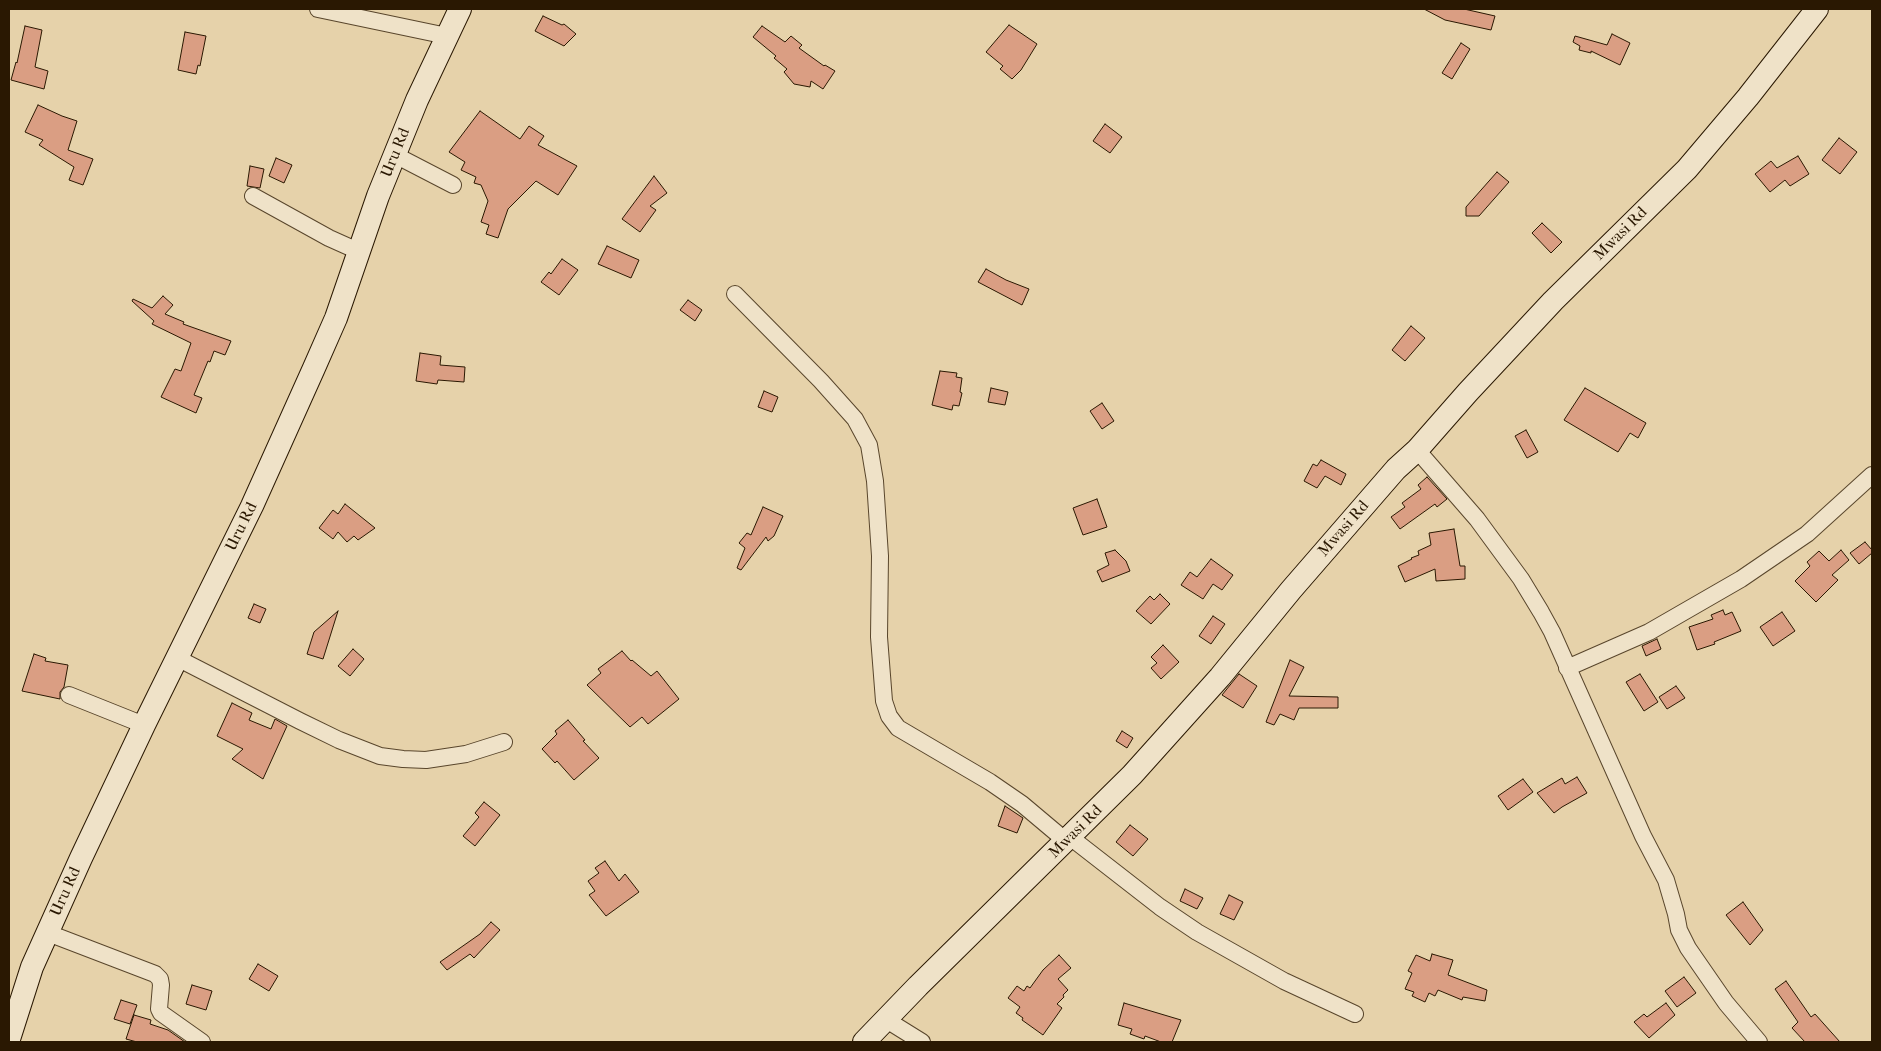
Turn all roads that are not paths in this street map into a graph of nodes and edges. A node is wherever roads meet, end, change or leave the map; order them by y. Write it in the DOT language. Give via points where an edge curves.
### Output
graph roads {
  1 [pos="318,9"];
  2 [pos="460,9"];
  3 [pos="1817,9"];
  4 [pos="447,36"];
  5 [pos="395,155"];
  6 [pos="454,185"];
  7 [pos="253,196"];
  8 [pos="358,251"];
  9 [pos="735,294"];
  10 [pos="1417,450"];
  11 [pos="1872,475"];
  12 [pos="177,658"];
  13 [pos="1567,668"];
  14 [pos="68,695"];
  15 [pos="144,724"];
  16 [pos="504,742"];
  17 [pos="1068,839"];
  18 [pos="48,933"];
  19 [pos="1355,1014"];
  20 [pos="885,1019"];
  21 [pos="9,1038"];
  22 [pos="202,1042"];
  23 [pos="864,1042"];
  24 [pos="922,1042"];
  25 [pos="1759,1042"];
  1 -- 4 [label="street"];
  2 -- 4 [label="street, Uru Rd"];
  3 -- 10 [label="street, Mwasi Rd" via="1687,169 1553,301"];
  4 -- 5 [label="street, Uru Rd"];
  5 -- 6 [label="street"];
  5 -- 8 [label="street, Uru Rd"];
  7 -- 8 [label="street"];
  8 -- 12 [label="street, Uru Rd" via="336,318 310,377 252,506"];
  9 -- 17 [label="street" via="855,419 869,445 880,556 884,701 889,716 898,728 990,782"];
  10 -- 13 [label="street" via="1477,519 1509,563 1542,612"];
  10 -- 17 [label="street, Mwasi Rd" via="1396,469 1132,775"];
  11 -- 13 [label="street" via="1807,534 1741,579 1649,632"];
  12 -- 15 [label="street, Uru Rd"];
  12 -- 16 [label="street" via="300,722 380,756 426,760 466,754"];
  13 -- 25 [label="street" via="1666,880 1679,930 1688,948 1726,1003"];
  14 -- 15 [label="street"];
  15 -- 18 [label="street, Uru Rd"];
  17 -- 19 [label="street" via="1197,932 1284,981"];
  17 -- 20 [label="street, Mwasi Rd"];
  18 -- 21 [label="street, Uru Rd" via="32,967"];
  18 -- 22 [label="street" via="155,974 161,985 161,1013"];
  20 -- 23 [label="street, Mwasi Rd"];
  20 -- 24 [label="street"];
}
